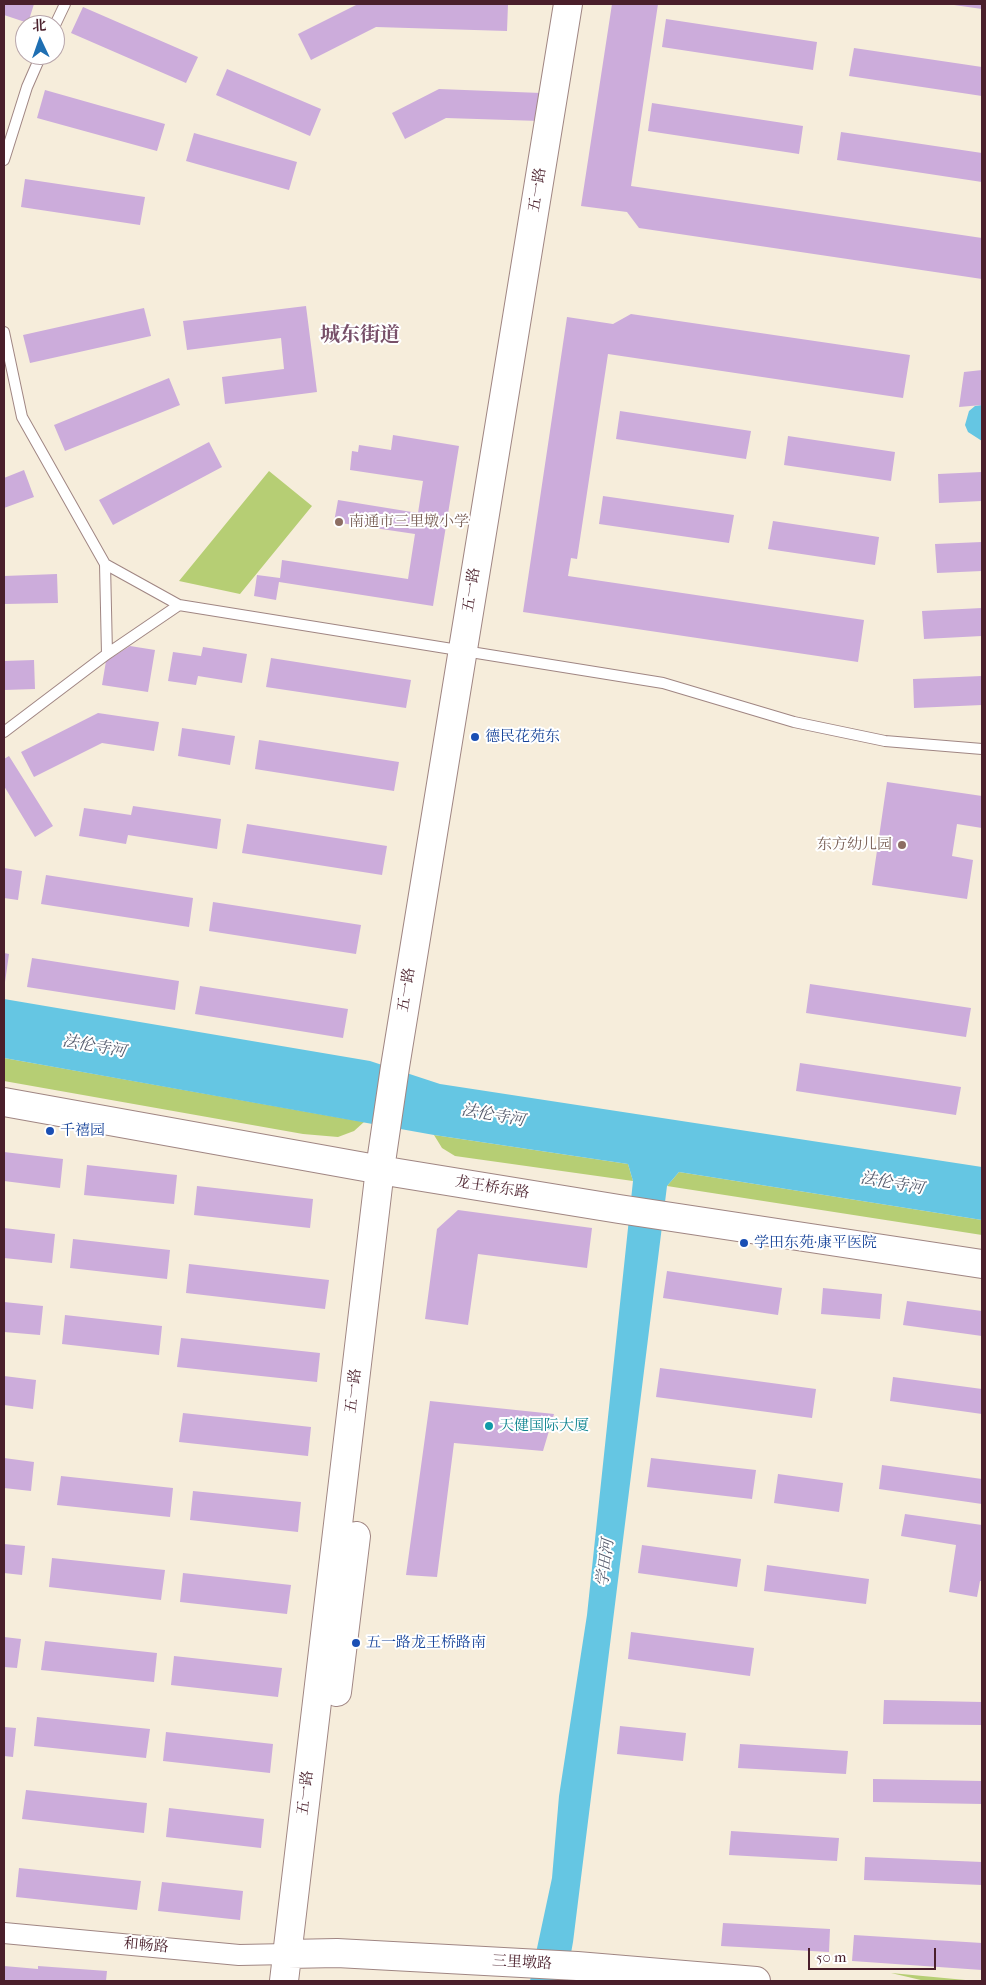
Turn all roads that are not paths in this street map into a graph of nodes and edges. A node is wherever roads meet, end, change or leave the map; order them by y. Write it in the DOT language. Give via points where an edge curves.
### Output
graph roads {
  1 [pos="568,4"];
  2 [pos="582,4"];
  3 [pos="37,65"];
  4 [pos="4,160"];
  5 [pos="4,332"];
  6 [pos="105,564"];
  7 [pos="179,605"];
  8 [pos="471,652"];
  9 [pos="106,654"];
  10 [pos="4,732"];
  11 [pos="982,749"];
  12 [pos="4,1102"];
  13 [pos="389,1171"];
  14 [pos="982,1264"];
  15 [pos="4,1933"];
  16 [pos="295,1953"];
  17 [pos="284,1981"];
  18 [pos="299,1981"];
  19 [pos="756,1981"];
  1 -- 8 [label="main road, 五一路"];
  2 -- 8 [label="main road, 五一路"];
  3 -- 4 [label="lane"];
  5 -- 6 [label="lane" via="22,417"];
  6 -- 7 [label="lane"];
  6 -- 9 [label="lane"];
  7 -- 8 [label="lane"];
  7 -- 9 [label="lane"];
  8 -- 11 [label="lane" via="663,683 794,722 885,741"];
  8 -- 13 [label="main road, 五一路"];
  9 -- 10 [label="lane"];
  12 -- 13 [label="main road, 龙王桥东路"];
  13 -- 14 [label="main road, 龙王桥东路"];
  13 -- 16 [label="main road, 五一路"];
  15 -- 16 [label="street, 和畅路" via="239,1955"];
  16 -- 17 [label="main road, 五一路"];
  16 -- 18 [label="main road, 五一路"];
  16 -- 19 [label="main road, 三里墩路" via="578,1966"];
}
